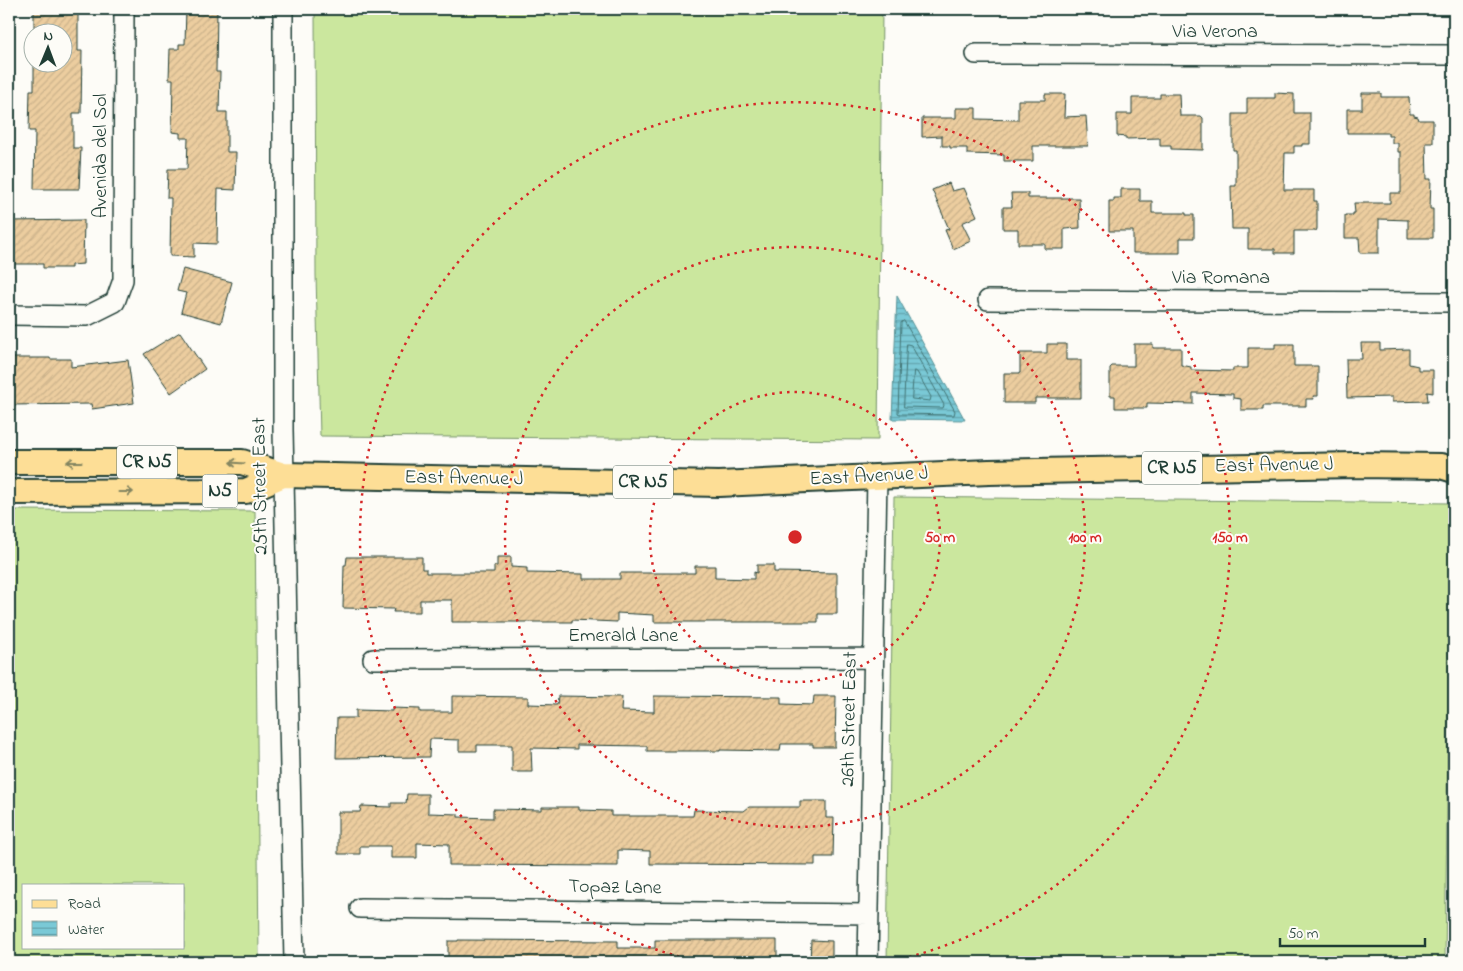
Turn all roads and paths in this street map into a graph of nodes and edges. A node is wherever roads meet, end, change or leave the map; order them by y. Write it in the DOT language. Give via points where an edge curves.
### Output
graph roads {
  1 [pos="124,9"];
  2 [pos="283,9"];
  3 [pos="976,54"];
  4 [pos="1454,55"];
  5 [pos="988,300"];
  6 [pos="1454,302"];
  7 [pos="9,315"];
  8 [pos="9,462"];
  9 [pos="1454,470"];
  10 [pos="284,476"];
  11 [pos="877,476"];
  12 [pos="9,492"];
  13 [pos="874,658"];
  14 [pos="373,659"];
  15 [pos="360,908"];
  16 [pos="869,914"];
  17 [pos="294,962"];
  18 [pos="868,962"];
  1 -- 7 [label="street, Avenida del Sol" via="123,280 115,302 87,316"];
  2 -- 10 [label="street, 25th Street East"];
  3 -- 4 [label="street, Via Verona"];
  5 -- 6 [label="street, Via Romana"];
  10 -- 8 [label="main road, East Avenue J / CR N5, one-way" via="242,462"];
  9 -- 11 [label="main road, East Avenue J / CR N5" via="1441,466 1355,465"];
  10 -- 11 [label="main road, East Avenue J / CR N5" via="719,484"];
  12 -- 10 [label="main road, East Avenue J / N5, one-way" via="246,491"];
  10 -- 17 [label="street, 25th Street East"];
  11 -- 13 [label="street, 26th Street East"];
  13 -- 14 [label="street, Emerald Lane"];
  13 -- 16 [label="street, 26th Street East"];
  15 -- 16 [label="street, Topaz Lane"];
  16 -- 18 [label="street, 26th Street East"];
}
